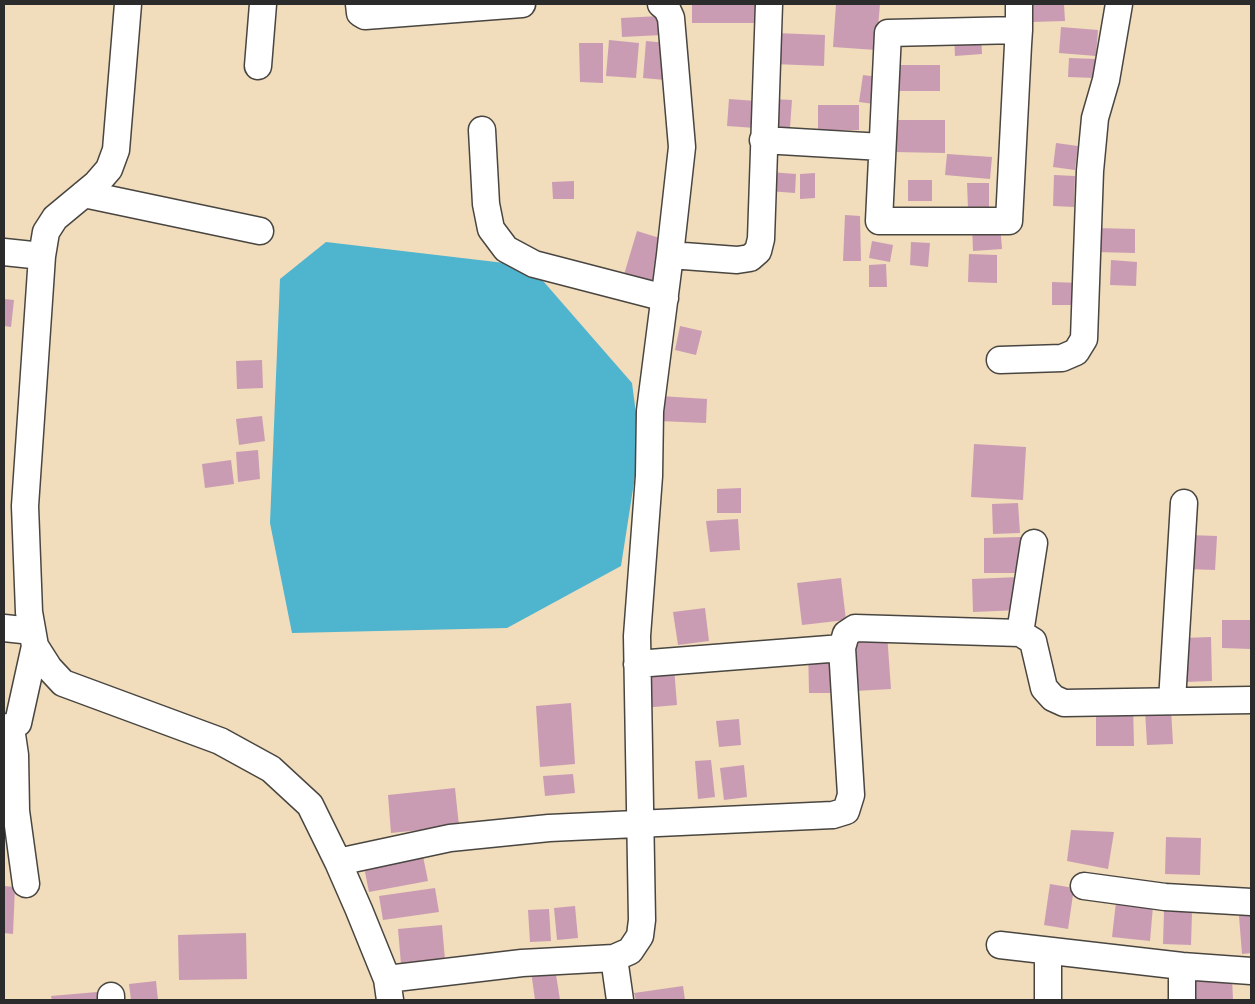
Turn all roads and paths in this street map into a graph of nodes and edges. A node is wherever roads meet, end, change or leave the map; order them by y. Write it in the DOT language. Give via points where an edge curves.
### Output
graph roads {
  1 [pos="128,4"];
  2 [pos="263,4"];
  3 [pos="360,4"];
  4 [pos="522,4"];
  5 [pos="661,4"];
  6 [pos="769,4"];
  7 [pos="1019,4"];
  8 [pos="1119,4"];
  9 [pos="1019,30"];
  10 [pos="258,66"];
  11 [pos="482,130"];
  12 [pos="763,140"];
  13 [pos="882,147"];
  14 [pos="84,194"];
  15 [pos="260,231"];
  16 [pos="4,252"];
  17 [pos="670,255"];
  18 [pos="42,256"];
  19 [pos="664,298"];
  20 [pos="1000,360"];
  21 [pos="1184,503"];
  22 [pos="14,504"];
  23 [pos="1034,544"];
  24 [pos="4,628"];
  25 [pos="1020,633"];
  26 [pos="33,639"];
  27 [pos="842,648"];
  28 [pos="637,664"];
  29 [pos="1251,700"];
  30 [pos="1172,702"];
  31 [pos="7,727"];
  32 [pos="639,822"];
  33 [pos="338,862"];
  34 [pos="26,884"];
  35 [pos="1084,886"];
  36 [pos="1251,902"];
  37 [pos="1000,945"];
  38 [pos="1048,951"];
  39 [pos="614,958"];
  40 [pos="1182,966"];
  41 [pos="1251,970"];
  42 [pos="388,990"];
  43 [pos="620,1000"];
  44 [pos="1048,1000"];
  45 [pos="1182,1000"];
  1 -- 14 [label="street" via="116,150 109,169"];
  2 -- 10 [label="street"];
  3 -- 4 [label="street" via="360,13 365,16"];
  5 -- 17 [label="street" via="667,8 671,18 682,147"];
  6 -- 12 [label="street"];
  7 -- 9 [label="street"];
  8 -- 20 [label="street" via="1106,80 1095,118 1084,339 1076,352 1062,358"];
  9 -- 13 [label="street" via="888,33"];
  9 -- 13 [label="street" via="1009,221 878,221"];
  11 -- 19 [label="street" via="486,204 491,229 506,249 534,264"];
  12 -- 13 [label="street"];
  12 -- 17 [label="street" via="758,251 750,258 737,260"];
  14 -- 15 [label="street"];
  14 -- 18 [label="street" via="55,218 46,232"];
  16 -- 18 [label="street"];
  17 -- 19 [label="street"];
  18 -- 22 [label="street"];
  19 -- 28 [label="street" via="650,411"];
  21 -- 30 [label="street"];
  22 -- 26 [label="street"];
  23 -- 25 [label="street"];
  24 -- 26 [label="street"];
  25 -- 27 [label="street" via="855,628 846,634"];
  25 -- 30 [label="street" via="1034,641 1044,688 1053,698 1064,702"];
  26 -- 31 [label="street" via="18,723"];
  26 -- 33 [label="street" via="49,668 63,683 220,741 271,769 310,805"];
  27 -- 28 [label="street"];
  27 -- 32 [label="street" via="851,795 846,811 834,815"];
  28 -- 32 [label="street"];
  29 -- 30 [label="street"];
  31 -- 34 [label="street" via="14,756 16,811"];
  32 -- 33 [label="street" via="450,838"];
  32 -- 39 [label="street" via="640,936 630,951"];
  33 -- 42 [label="street"];
  35 -- 36 [label="street" via="1165,897"];
  37 -- 38 [label="street"];
  38 -- 40 [label="street"];
  38 -- 44 [label="street"];
  39 -- 42 [label="street" via="522,963"];
  39 -- 43 [label="street"];
  40 -- 41 [label="street"];
  40 -- 45 [label="street"];
}
